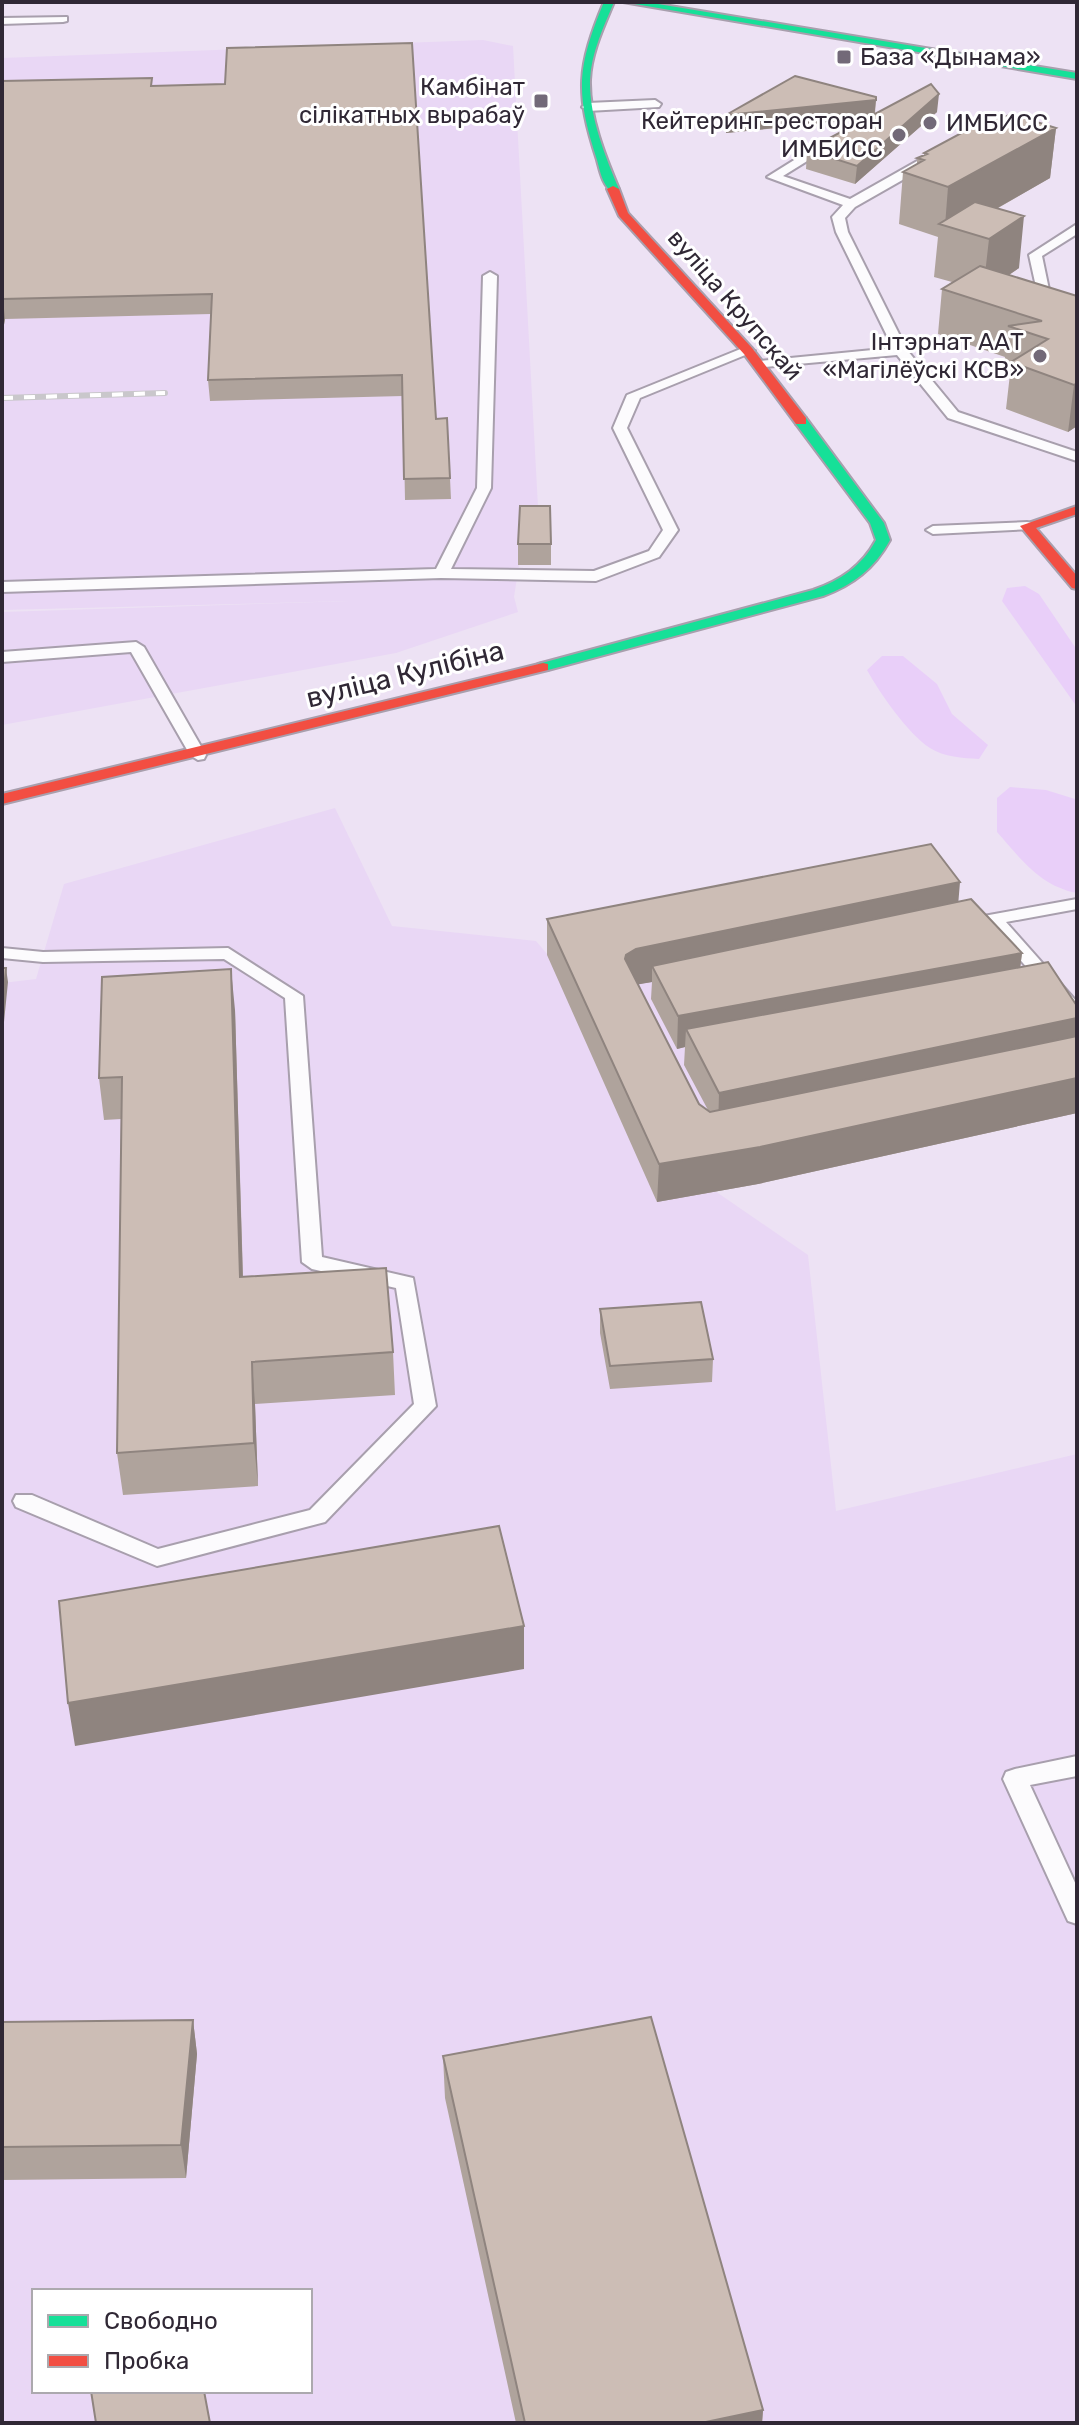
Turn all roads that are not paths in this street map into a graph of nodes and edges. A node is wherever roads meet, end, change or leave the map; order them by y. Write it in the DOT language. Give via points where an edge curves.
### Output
graph roads {
  1 [pos="609,2"];
  2 [pos="628,2"];
  3 [pos="725,2"];
  4 [pos="63,19"];
  5 [pos="2,21"];
  6 [pos="1077,59"];
  7 [pos="1077,76"];
  8 [pos="655,104"];
  9 [pos="588,107"];
  10 [pos="827,145"];
  11 [pos="938,155"];
  12 [pos="851,204"];
  13 [pos="1077,228"];
  14 [pos="490,276"];
  15 [pos="1077,320"];
  16 [pos="901,351"];
  17 [pos="754,358"];
  18 [pos="1077,457"];
  19 [pos="1077,510"];
  20 [pos="1027,526"];
  21 [pos="933,530"];
  22 [pos="441,573"];
  23 [pos="1077,585"];
  24 [pos="2,587"];
  25 [pos="818,593"];
  26 [pos="2,657"];
  27 [pos="198,755"];
  28 [pos="2,799"];
  29 [pos="1077,904"];
  30 [pos="993,918"];
  31 [pos="946,928"];
  32 [pos="2,953"];
  33 [pos="1077,1013"];
  34 [pos="24,1501"];
  35 [pos="1077,1766"];
  36 [pos="1077,1914"];
  1 -- 9 [label="main road, вуліца Крупскай" via="585,81"];
  2 -- 7 [label="main road"];
  3 -- 6 [label="main road"];
  4 -- 5 [label="lane"];
  8 -- 9 [label="lane"];
  9 -- 17 [label="main road, вуліца Крупскай" via="600,159 623,214"];
  10 -- 12 [label="lane" via="773,177"];
  11 -- 12 [label="lane"];
  12 -- 16 [label="lane" via="838,217 842,232"];
  13 -- 15 [label="lane" via="1035,255 1047,311"];
  14 -- 22 [label="lane" via="484,488"];
  16 -- 17 [label="lane"];
  16 -- 18 [label="lane" via="953,415"];
  17 -- 22 [label="lane" via="634,395 620,428 671,530 654,554 596,576"];
  17 -- 25 [label="main road, вуліца Крупскай" via="877,523 883,540 873,562"];
  19 -- 20 [label="main road"];
  20 -- 21 [label="lane"];
  20 -- 23 [label="main road"];
  22 -- 24 [label="lane"];
  25 -- 27 [label="main road, вуліца Кулібіна"];
  26 -- 27 [label="lane" via="136,647"];
  27 -- 28 [label="main road, вуліца Кулібіна"];
  29 -- 30 [label="lane"];
  30 -- 31 [label="lane"];
  30 -- 33 [label="lane" via="1046,988"];
  32 -- 34 [label="lane" via="228,953 294,996 312,1262 406,1283 425,1406 317,1516 157,1558"];
  35 -- 36 [label="lane" via="1015,1779"];
}
